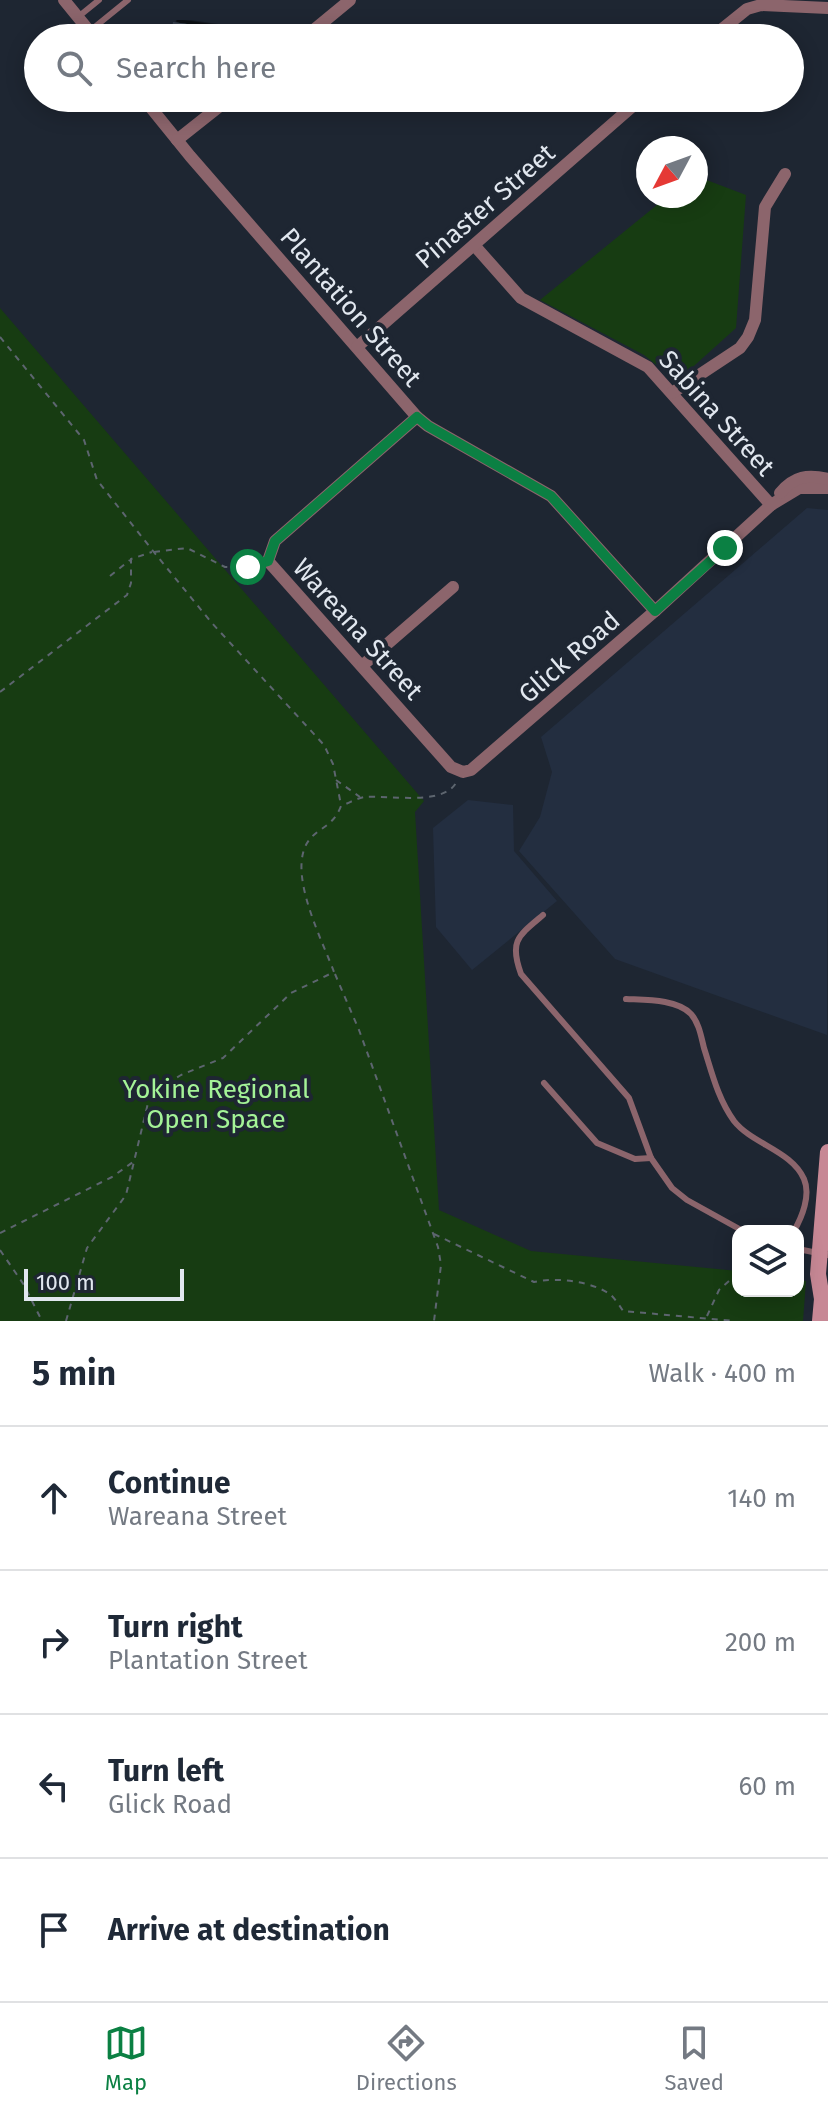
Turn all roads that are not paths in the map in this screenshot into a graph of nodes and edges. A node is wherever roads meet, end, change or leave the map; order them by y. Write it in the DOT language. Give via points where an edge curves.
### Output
graph roads {
  1 [pos="64,0"];
  2 [pos="99,0"];
  3 [pos="128,0"];
  4 [pos="350,0"];
  5 [pos="760,2"];
  6 [pos="828,8"];
  7 [pos="78,17"];
  8 [pos="83,24"];
  9 [pos="103,24"];
  10 [pos="321,24"];
  11 [pos="728,24"];
  12 [pos="154,112"];
  13 [pos="212,112"];
  14 [pos="626,112"];
  15 [pos="177,140"];
  16 [pos="785,174"];
  17 [pos="474,245"];
  18 [pos="357,347"];
  19 [pos="672,393"];
  20 [pos="417,417"];
  21 [pos="828,479"];
  22 [pos="828,488"];
  23 [pos="771,505"];
  24 [pos="453,587"];
  25 [pos="655,611"];
  26 [pos="363,665"];
  27 [pos="463,772"];
  28 [pos="543,915"];
  29 [pos="626,999"];
  30 [pos="544,1083"];
  31 [pos="828,1152"];
  32 [pos="651,1158"];
  33 [pos="732,1225"];
  34 [pos="796,1225"];
  35 [pos="804,1250"];
  36 [pos="824,1255"];
  37 [pos="828,1271"];
  38 [pos="822,1299"];
  39 [pos="820,1321"];
  1 -- 7 [label="street"];
  2 -- 7 [label="lane"];
  3 -- 9 [label="lane"];
  4 -- 10 [label="street"];
  5 -- 6 [label="street"];
  5 -- 11 [label="street"];
  7 -- 8 [label="street"];
  12 -- 15 [label="street, Plantation Street"];
  13 -- 15 [label="street"];
  14 -- 17 [label="street, Pinaster Street"];
  15 -- 18 [label="street, Plantation Street"];
  16 -- 19 [label="street" via="765,207 755,320 748,337 740,348"];
  17 -- 18 [label="street, Pinaster Street"];
  17 -- 19 [label="street, Sabina Street" via="521,298 637,359"];
  18 -- 20 [label="street, Plantation Street"];
  19 -- 23 [label="street, Sabina Street"];
  20 -- 25 [label="street, Plantation Street" via="551,496"];
  20 -- 26 [label="street, Wareana Street" via="275,541 268,561"];
  21 -- 23 [label="street, Glick Road" via="800,477"];
  22 -- 23 [label="street, Glick Road" via="799,488"];
  23 -- 25 [label="street, Glick Road"];
  24 -- 26 [label="street"];
  25 -- 27 [label="street, Glick Road"];
  26 -- 27 [label="street, Wareana Street" via="451,767"];
  28 -- 32 [label="lane" via="521,934 514,954 521,974 629,1098"];
  29 -- 34 [label="lane" via="680,1006 690,1013 715,1085 736,1123 791,1162 804,1179 807,1198"];
  30 -- 32 [label="lane" via="597,1143 635,1159"];
  31 -- 36 [label="street"];
  32 -- 33 [label="lane" via="687,1200"];
  35 -- 36 [label="lane"];
  36 -- 38 [label="street" via="818,1274"];
  37 -- 38 [label="street"];
  38 -- 39 [label="street"];
}
